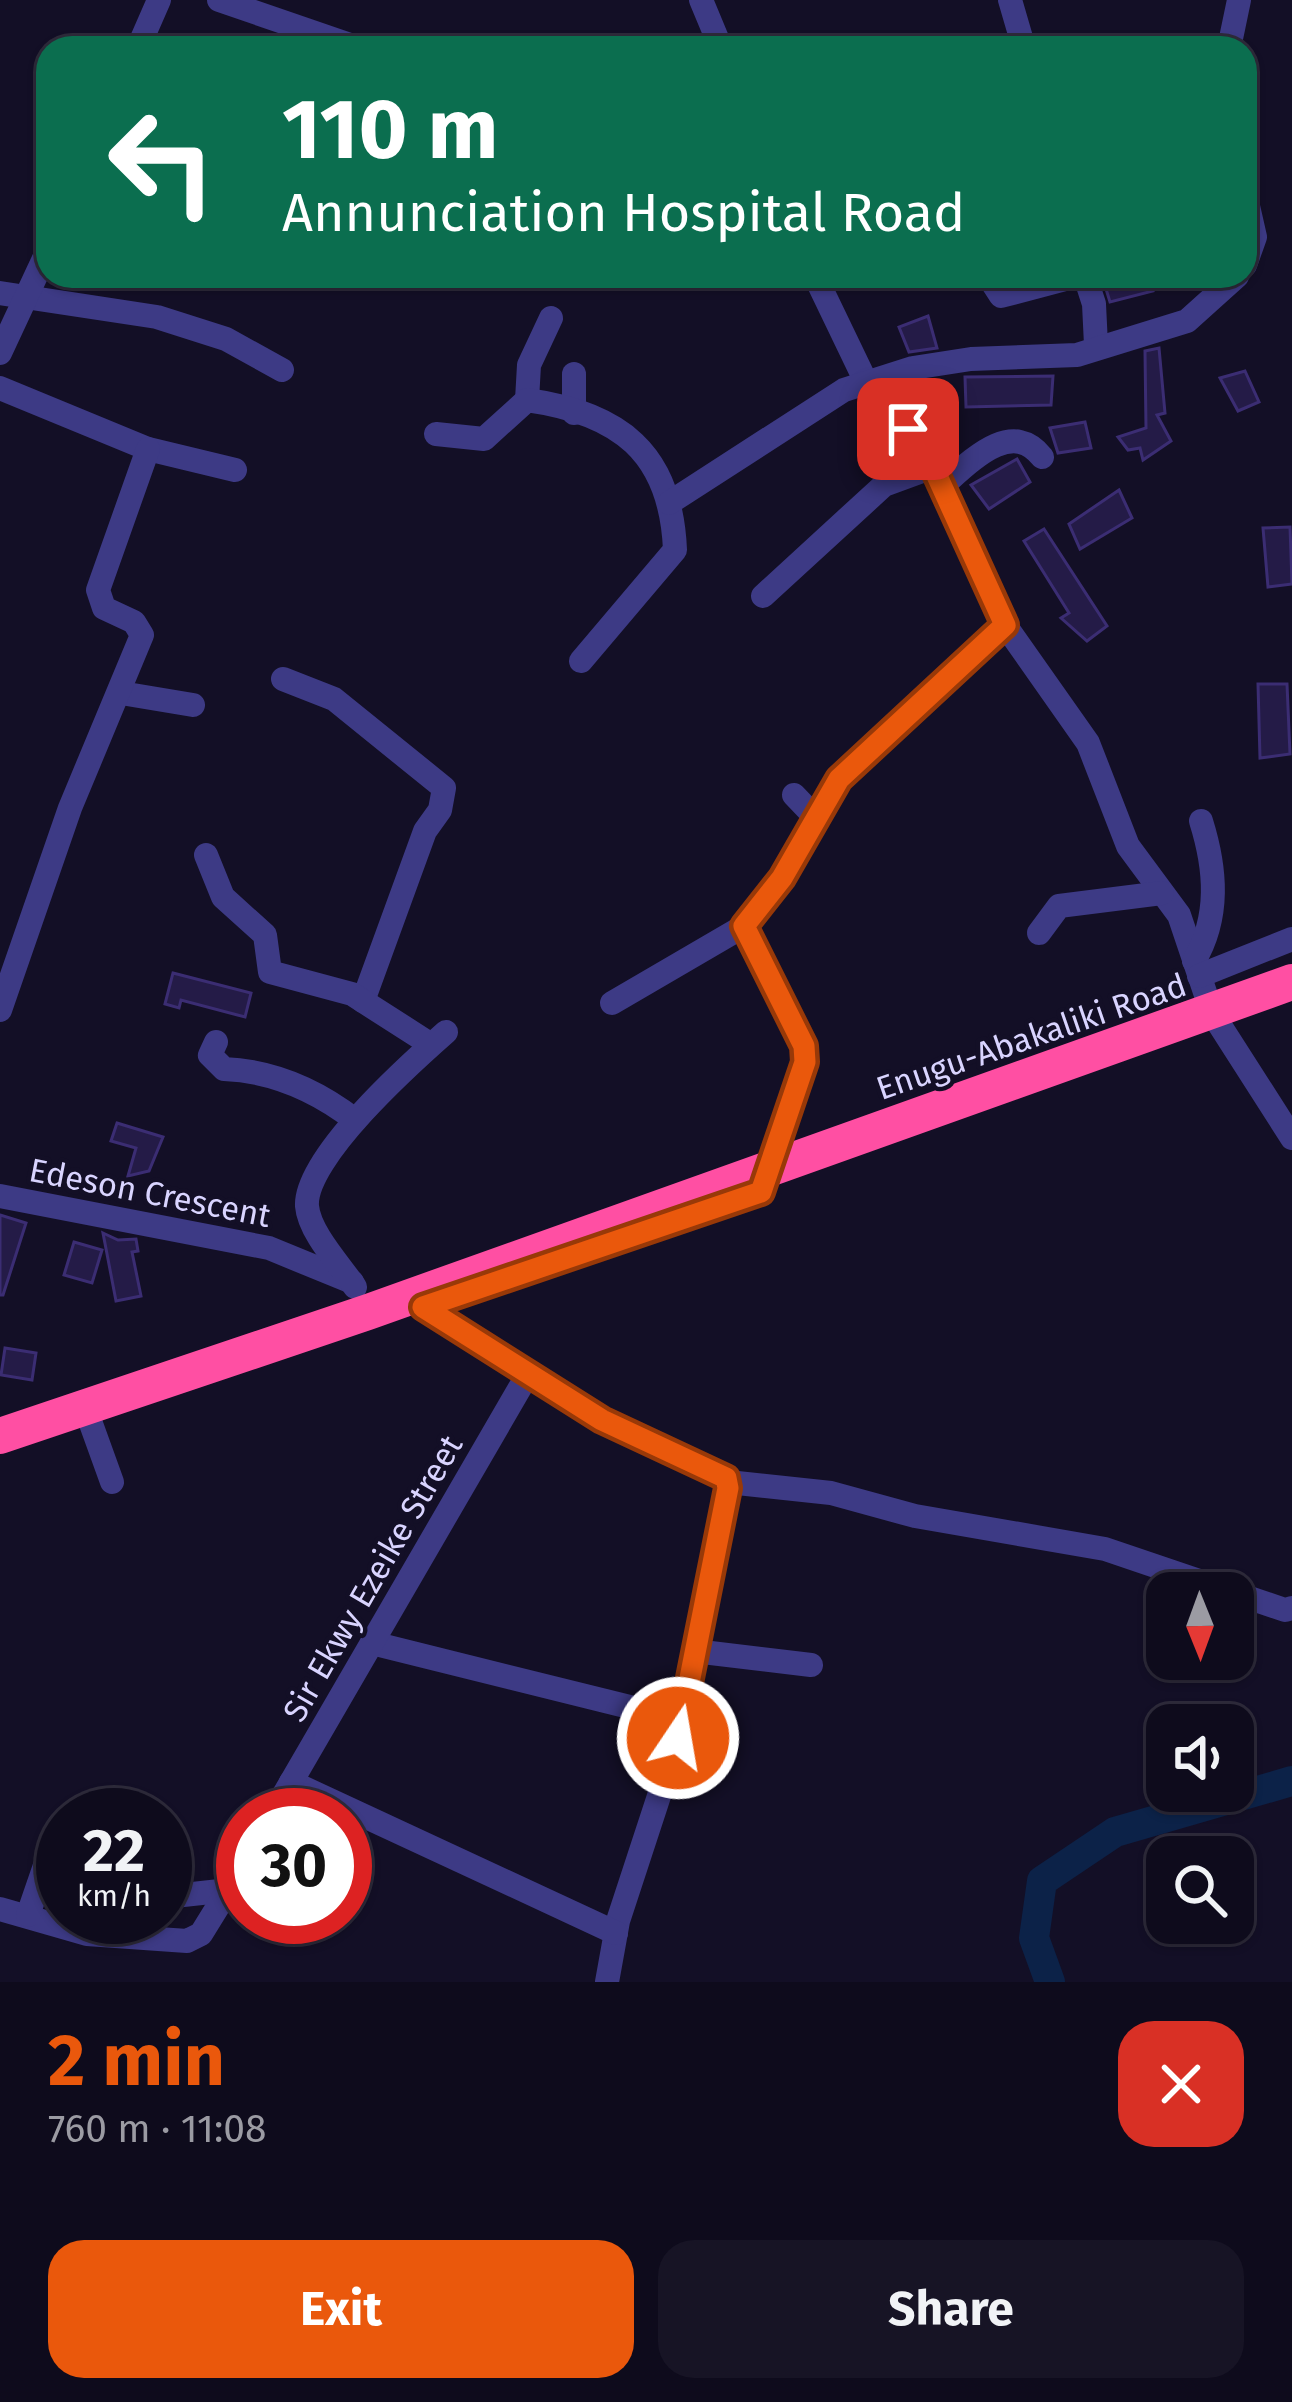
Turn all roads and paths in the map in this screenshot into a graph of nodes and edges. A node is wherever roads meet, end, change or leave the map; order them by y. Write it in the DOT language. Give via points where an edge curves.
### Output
graph roads {
  1 [pos="220,0"];
  2 [pos="701,0"];
  3 [pos="1010,0"];
  4 [pos="1239,0"];
  5 [pos="150,5"];
  6 [pos="141,36"];
  7 [pos="324,36"];
  8 [pos="716,36"];
  9 [pos="1020,36"];
  10 [pos="1232,36"];
  11 [pos="36,265"];
  12 [pos="821,288"];
  13 [pos="995,288"];
  14 [pos="1032,288"];
  15 [pos="1087,288"];
  16 [pos="1224,288"];
  17 [pos="13,295"];
  18 [pos="551,318"];
  19 [pos="1096,345"];
  20 [pos="0,353"];
  21 [pos="282,370"];
  22 [pos="574,374"];
  23 [pos="866,382"];
  24 [pos="0,388"];
  25 [pos="526,400"];
  26 [pos="574,412"];
  27 [pos="436,434"];
  28 [pos="148,449"];
  29 [pos="1042,457"];
  30 [pos="235,470"];
  31 [pos="936,478"];
  32 [pos="669,503"];
  33 [pos="763,596"];
  34 [pos="1005,625"];
  35 [pos="581,661"];
  36 [pos="283,679"];
  37 [pos="121,693"];
  38 [pos="193,705"];
  39 [pos="794,795"];
  40 [pos="815,817"];
  41 [pos="1201,821"];
  42 [pos="206,855"];
  43 [pos="1162,893"];
  44 [pos="744,926"];
  45 [pos="1039,933"];
  46 [pos="1292,939"];
  47 [pos="1197,969"];
  48 [pos="1292,982"];
  49 [pos="363,1001"];
  50 [pos="612,1003"];
  51 [pos="0,1010"];
  52 [pos="1212,1013"];
  53 [pos="216,1042"];
  54 [pos="355,1120"];
  55 [pos="1292,1138"];
  56 [pos="765,1180"];
  57 [pos="0,1196"];
  58 [pos="365,1306"];
  59 [pos="423,1307"];
  60 [pos="528,1374"];
  61 [pos="90,1421"];
  62 [pos="0,1436"];
  63 [pos="0,1450"];
  64 [pos="112,1482"];
  65 [pos="728,1482"];
  66 [pos="1292,1608"];
  67 [pos="371,1643"];
  68 [pos="694,1651"];
  69 [pos="811,1665"];
  70 [pos="682,1720"];
  71 [pos="291,1782"];
  72 [pos="288,1788"];
  73 [pos="36,1893"];
  74 [pos="0,1909"];
  75 [pos="216,1910"];
  76 [pos="28,1916"];
  77 [pos="616,1933"];
  78 [pos="607,1982"];
  1 -- 7 [label="street"];
  2 -- 8 [label="street"];
  3 -- 9 [label="street"];
  4 -- 10 [label="street"];
  5 -- 6 [label="street"];
  11 -- 17 [label="street"];
  12 -- 23 [label="street"];
  13 -- 14 [label="street" via="1000,296"];
  15 -- 19 [label="street"];
  16 -- 19 [label="street" via="1187,321"];
  17 -- 20 [label="street"];
  17 -- 21 [label="street" via="158,316 226,339"];
  18 -- 25 [label="street" via="529,365"];
  19 -- 23 [label="street" via="1065,358 971,359"];
  22 -- 26 [label="street"];
  23 -- 31 [label="street" via="908,429"];
  23 -- 32 [label="street" via="824,400"];
  24 -- 28 [label="street"];
  25 -- 26 [label="street"];
  25 -- 27 [label="street" via="484,439"];
  26 -- 32 [label="street" via="639,444"];
  28 -- 30 [label="street"];
  28 -- 37 [label="street" via="98,590 104,608 142,635"];
  29 -- 31 [label="street" via="1015,437"];
  31 -- 33 [label="street" via="884,485"];
  31 -- 34 [label="street"];
  32 -- 35 [label="street" via="670,561"];
  34 -- 40 [label="street" via="877,740"];
  34 -- 43 [label="street" via="1088,743 1128,846"];
  36 -- 49 [label="street" via="344,697 444,788"];
  37 -- 38 [label="street"];
  37 -- 51 [label="street" via="70,808"];
  39 -- 40 [label="street"];
  40 -- 44 [label="street"];
  41 -- 47 [label="street" via="1214,893"];
  42 -- 49 [label="street" via="224,897 265,935 270,972"];
  43 -- 45 [label="street" via="1059,906"];
  43 -- 47 [label="street" via="1179,915"];
  44 -- 50 [label="street"];
  44 -- 56 [label="street" via="804,1046"];
  46 -- 47 [label="street"];
  47 -- 52 [label="street"];
  48 -- 52 [label="highway, Enugu-Abakaliki Road"];
  49 -- 54 [label="street" via="438,1038"];
  52 -- 55 [label="street"];
  52 -- 56 [label="highway, Enugu-Abakaliki Road" via="1182,1037 1047,1093"];
  53 -- 54 [label="street" via="210,1055 224,1070 305,1088"];
  54 -- 58 [label="street" via="310,1186 307,1207"];
  56 -- 58 [label="highway, Enugu-Abakaliki Road"];
  56 -- 59 [label="highway, Enugu-Abakaliki Road"];
  57 -- 58 [label="street, Edeson Crescent" via="269,1248"];
  58 -- 59 [label="highway, Enugu-Abakaliki Road"];
  58 -- 61 [label="highway, Enugu-Abakaliki Road"];
  58 -- 62 [label="highway, Enugu-Abakaliki Road"];
  59 -- 60 [label="street"];
  60 -- 65 [label="street"];
  60 -- 67 [label="street, Sir Ekwy Ezeike Street"];
  61 -- 63 [label="highway, Enugu-Abakaliki Road"];
  61 -- 64 [label="street"];
  65 -- 66 [label="street" via="831,1493 1105,1549"];
  65 -- 68 [label="street"];
  67 -- 70 [label="street"];
  67 -- 71 [label="street, Sir Ekwy Ezeike Street"];
  68 -- 69 [label="street"];
  68 -- 70 [label="street"];
  70 -- 77 [label="street"];
  71 -- 72 [label="street, Sir Ekwy Ezeike Street"];
  71 -- 77 [label="street"];
  73 -- 76 [label="street"];
  74 -- 76 [label="street"];
  75 -- 76 [label="street" via="188,1941 87,1934"];
  77 -- 78 [label="street"];
}
